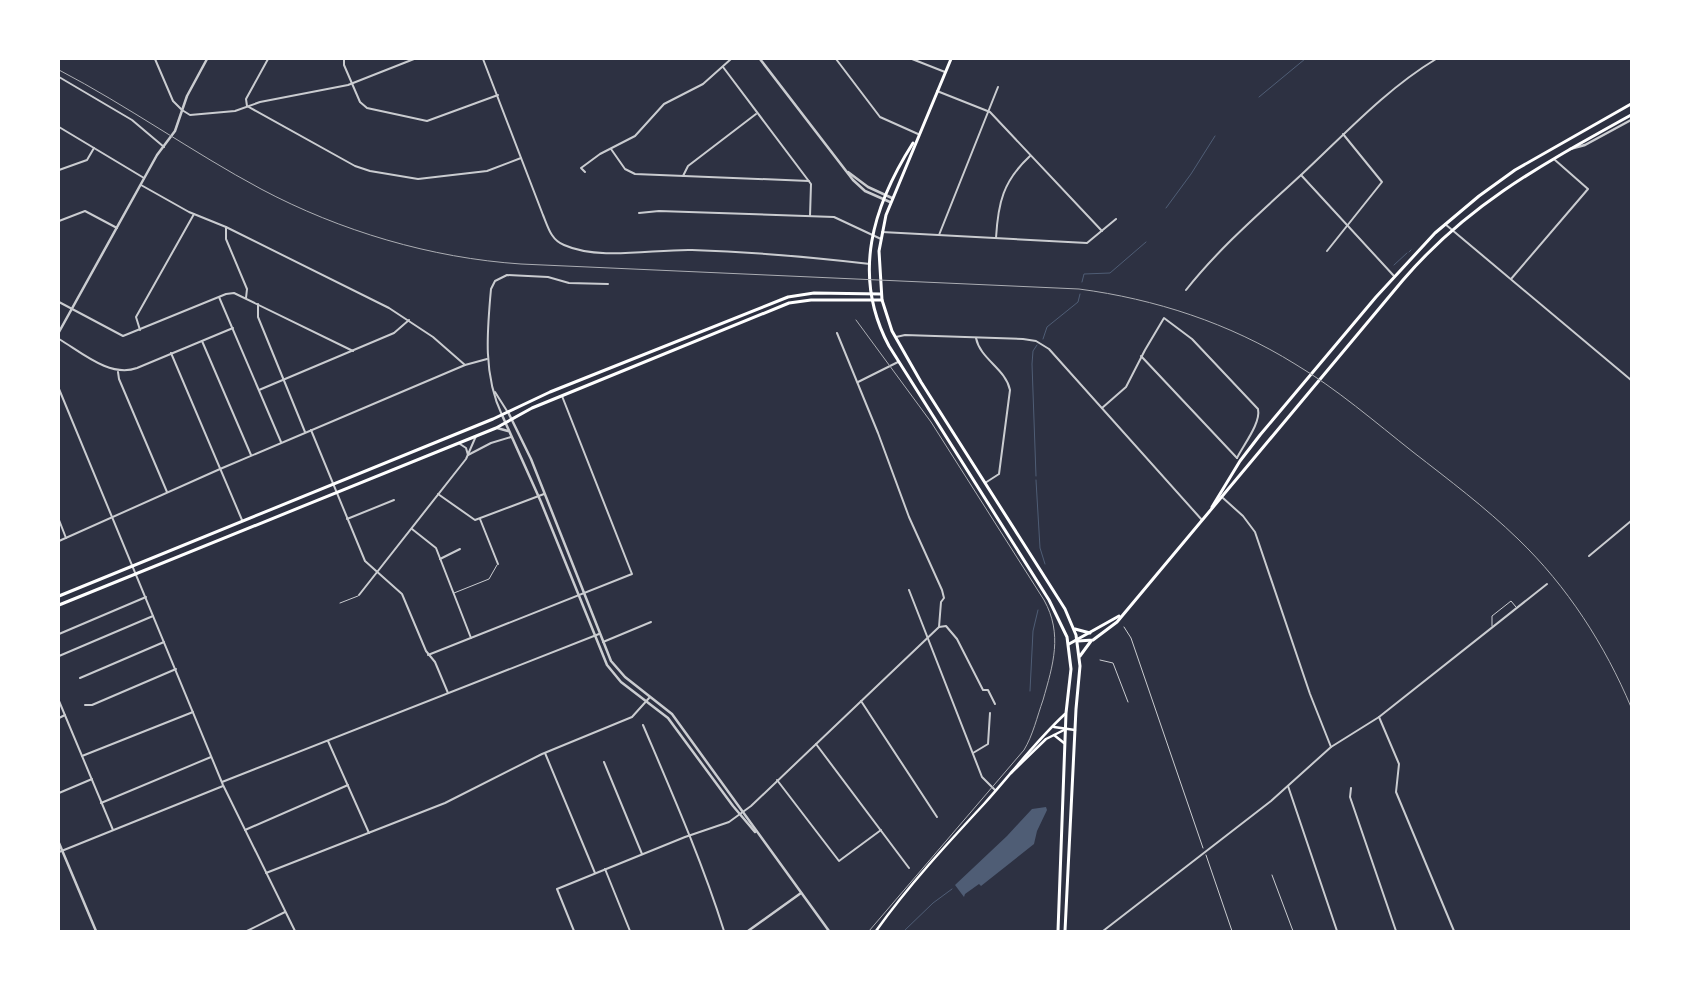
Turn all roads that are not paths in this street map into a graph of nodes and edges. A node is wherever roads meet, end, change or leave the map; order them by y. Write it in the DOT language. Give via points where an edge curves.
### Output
graph roads {
  1 [pos="155,59"];
  2 [pos="208,59"];
  3 [pos="268,59"];
  4 [pos="344,59"];
  5 [pos="414,59"];
  6 [pos="483,59"];
  7 [pos="731,59"];
  8 [pos="760,59"];
  9 [pos="836,59"];
  10 [pos="912,59"];
  11 [pos="950,59"];
  12 [pos="1436,59"];
  13 [pos="723,67"];
  14 [pos="945,72"];
  15 [pos="59,77"];
  16 [pos="352,84"];
  17 [pos="998,87"];
  18 [pos="937,91"];
  19 [pos="498,95"];
  20 [pos="1631,104"];
  21 [pos="247,106"];
  22 [pos="182,110"];
  23 [pos="989,111"];
  24 [pos="757,113"];
  25 [pos="1631,115"];
  26 [pos="1631,120"];
  27 [pos="59,127"];
  28 [pos="919,134"];
  29 [pos="1343,134"];
  30 [pos="164,147"];
  31 [pos="94,148"];
  32 [pos="611,149"];
  33 [pos="1569,150"];
  34 [pos="1030,155"];
  35 [pos="522,158"];
  36 [pos="1553,158"];
  37 [pos="59,170"];
  38 [pos="585,172"];
  39 [pos="1301,175"];
  40 [pos="683,176"];
  41 [pos="144,178"];
  42 [pos="809,180"];
  43 [pos="141,185"];
  44 [pos="884,197"];
  45 [pos="891,200"];
  46 [pos="639,213"];
  47 [pos="194,214"];
  48 [pos="810,216"];
  49 [pos="1116,219"];
  50 [pos="59,221"];
  51 [pos="1445,224"];
  52 [pos="1348,226"];
  53 [pos="226,227"];
  54 [pos="117,228"];
  55 [pos="1451,230"];
  56 [pos="1102,231"];
  57 [pos="882,232"];
  58 [pos="872,234"];
  59 [pos="939,235"];
  60 [pos="996,238"];
  61 [pos="881,239"];
  62 [pos="1327,251"];
  63 [pos="870,264"];
  64 [pos="1394,276"];
  65 [pos="1512,279"];
  66 [pos="608,284"];
  67 [pos="1186,290"];
  68 [pos="871,294"];
  69 [pos="881,294"];
  70 [pos="218,297"];
  71 [pos="246,298"];
  72 [pos="872,300"];
  73 [pos="882,300"];
  74 [pos="59,302"];
  75 [pos="258,304"];
  76 [pos="72,309"];
  77 [pos="409,320"];
  78 [pos="233,328"];
  79 [pos="140,330"];
  80 [pos="59,332"];
  81 [pos="837,333"];
  82 [pos="896,337"];
  83 [pos="976,338"];
  84 [pos="59,340"];
  85 [pos="202,341"];
  86 [pos="353,351"];
  87 [pos="171,353"];
  88 [pos="1141,356"];
  89 [pos="487,359"];
  90 [pos="899,362"];
  91 [pos="465,365"];
  92 [pos="118,371"];
  93 [pos="284,380"];
  94 [pos="1631,380"];
  95 [pos="858,382"];
  96 [pos="59,389"];
  97 [pos="259,390"];
  98 [pos="494,390"];
  99 [pos="562,396"];
  100 [pos="1102,408"];
  101 [pos="508,412"];
  102 [pos="502,415"];
  103 [pos="511,420"];
  104 [pos="506,424"];
  105 [pos="497,428"];
  106 [pos="311,430"];
  107 [pos="306,432"];
  108 [pos="509,432"];
  109 [pos="476,436"];
  110 [pos="512,437"];
  111 [pos="281,442"];
  112 [pos="457,444"];
  113 [pos="251,455"];
  114 [pos="468,455"];
  115 [pos="1237,458"];
  116 [pos="1240,461"];
  117 [pos="220,469"];
  118 [pos="333,483"];
  119 [pos="985,483"];
  120 [pos="167,492"];
  121 [pos="336,492"];
  122 [pos="438,494"];
  123 [pos="544,494"];
  124 [pos="538,496"];
  125 [pos="1223,498"];
  126 [pos="394,500"];
  127 [pos="1212,508"];
  128 [pos="113,517"];
  129 [pos="347,519"];
  130 [pos="480,519"];
  131 [pos="59,520"];
  132 [pos="242,520"];
  133 [pos="1202,520"];
  134 [pos="1631,521"];
  135 [pos="412,529"];
  136 [pos="66,538"];
  137 [pos="59,541"];
  138 [pos="460,549"];
  139 [pos="1589,556"];
  140 [pos="440,559"];
  141 [pos="498,564"];
  142 [pos="132,565"];
  143 [pos="136,573"];
  144 [pos="378,574"];
  145 [pos="1547,584"];
  146 [pos="909,590"];
  147 [pos="584,593"];
  148 [pos="454,594"];
  149 [pos="59,596"];
  150 [pos="359,596"];
  151 [pos="578,596"];
  152 [pos="146,597"];
  153 [pos="340,603"];
  154 [pos="59,605"];
  155 [pos="1517,608"];
  156 [pos="154,616"];
  157 [pos="1120,616"];
  158 [pos="651,622"];
  159 [pos="940,627"];
  160 [pos="1124,627"];
  161 [pos="1492,627"];
  162 [pos="1074,629"];
  163 [pos="1091,633"];
  164 [pos="59,634"];
  165 [pos="600,634"];
  166 [pos="594,636"];
  167 [pos="471,638"];
  168 [pos="927,638"];
  169 [pos="1093,640"];
  170 [pos="1078,641"];
  171 [pos="164,642"];
  172 [pos="603,642"];
  173 [pos="1069,644"];
  174 [pos="428,655"];
  175 [pos="59,656"];
  176 [pos="1080,656"];
  177 [pos="1100,660"];
  178 [pos="176,669"];
  179 [pos="80,678"];
  180 [pos="448,693"];
  181 [pos="650,696"];
  182 [pos="59,701"];
  183 [pos="647,701"];
  184 [pos="861,701"];
  185 [pos="1128,702"];
  186 [pos="995,704"];
  187 [pos="85,705"];
  188 [pos="193,712"];
  189 [pos="990,713"];
  190 [pos="1066,713"];
  191 [pos="65,715"];
  192 [pos="1379,717"];
  193 [pos="59,718"];
  194 [pos="643,725"];
  195 [pos="1052,727"];
  196 [pos="1066,729"];
  197 [pos="1075,730"];
  198 [pos="1054,735"];
  199 [pos="328,740"];
  200 [pos="816,743"];
  201 [pos="1065,744"];
  202 [pos="1331,747"];
  203 [pos="545,753"];
  204 [pos="973,753"];
  205 [pos="82,756"];
  206 [pos="212,757"];
  207 [pos="604,762"];
  208 [pos="1010,774"];
  209 [pos="92,780"];
  210 [pos="777,780"];
  211 [pos="223,784"];
  212 [pos="348,785"];
  213 [pos="1288,786"];
  214 [pos="1351,788"];
  215 [pos="996,790"];
  216 [pos="59,794"];
  217 [pos="101,803"];
  218 [pos="744,811"];
  219 [pos="740,814"];
  220 [pos="937,817"];
  221 [pos="113,830"];
  222 [pos="245,830"];
  223 [pos="881,830"];
  224 [pos="368,833"];
  225 [pos="756,833"];
  226 [pos="688,836"];
  227 [pos="59,844"];
  228 [pos="1203,848"];
  229 [pos="60,852"];
  230 [pos="642,854"];
  231 [pos="1206,854"];
  232 [pos="909,868"];
  233 [pos="605,869"];
  234 [pos="266,873"];
  235 [pos="595,873"];
  236 [pos="1272,875"];
  237 [pos="801,893"];
  238 [pos="285,912"];
  239 [pos="252,930"];
  240 [pos="96,931"];
  241 [pos="247,931"];
  242 [pos="295,931"];
  243 [pos="574,931"];
  244 [pos="630,931"];
  245 [pos="724,931"];
  246 [pos="748,931"];
  247 [pos="829,931"];
  248 [pos="876,931"];
  249 [pos="1058,931"];
  250 [pos="1065,931"];
  251 [pos="1103,931"];
  252 [pos="1232,931"];
  253 [pos="1293,931"];
  254 [pos="1337,931"];
  255 [pos="1396,931"];
  256 [pos="1454,931"];
  1 -- 22 [label="street" via="173,100"];
  2 -- 22 [label="street" via="189,90"];
  3 -- 21 [label="street" via="246,99"];
  4 -- 16 [label="street"];
  5 -- 16 [label="street"];
  6 -- 19 [label="street"];
  7 -- 13 [label="street"];
  8 -- 44 [label="street" via="845,170"];
  9 -- 28 [label="street" via="880,117"];
  10 -- 14 [label="street"];
  11 -- 14 [label="main road"];
  12 -- 29 [label="street" via="1409,76"];
  13 -- 24 [label="street"];
  13 -- 32 [label="street" via="703,84 668,101 635,136"];
  14 -- 18 [label="main road"];
  15 -- 30 [label="street" via="136,123"];
  16 -- 19 [label="street" via="364,107 427,121"];
  16 -- 21 [label="street"];
  17 -- 23 [label="street"];
  18 -- 23 [label="street"];
  18 -- 28 [label="main road"];
  19 -- 35 [label="street"];
  20 -- 51 [label="main road" via="1515,170"];
  21 -- 22 [label="street" via="233,111 190,115"];
  21 -- 35 [label="street" via="344,161 376,172 418,179 487,171"];
  22 -- 30 [label="street" via="175,131"];
  23 -- 34 [label="street"];
  23 -- 59 [label="street"];
  24 -- 40 [label="street" via="688,166"];
  24 -- 42 [label="street"];
  25 -- 33 [label="main road"];
  26 -- 33 [label="street" via="1586,145"];
  27 -- 31 [label="street"];
  28 -- 44 [label="main road" via="896,170"];
  28 -- 45 [label="main road"];
  29 -- 39 [label="street"];
  29 -- 52 [label="street" via="1382,182"];
  30 -- 41 [label="street"];
  31 -- 37 [label="street" via="87,160"];
  31 -- 41 [label="street"];
  32 -- 38 [label="street" via="582,168"];
  32 -- 40 [label="street" via="630,173"];
  33 -- 36 [label="main road"];
  34 -- 56 [label="street"];
  34 -- 60 [label="street" via="1014,171 998,205"];
  35 -- 63 [label="street" via="554,238 577,250 762,253"];
  36 -- 55 [label="main road" via="1498,192"];
  36 -- 65 [label="street" via="1588,189"];
  39 -- 52 [label="street"];
  39 -- 67 [label="street" via="1222,248"];
  40 -- 42 [label="street"];
  41 -- 43 [label="street"];
  42 -- 48 [label="street" via="812,185"];
  43 -- 47 [label="street"];
  43 -- 54 [label="street"];
  44 -- 45 [label="street"];
  44 -- 58 [label="main road"];
  45 -- 57 [label="main road"];
  46 -- 48 [label="street"];
  47 -- 53 [label="street"];
  47 -- 79 [label="street" via="136,317"];
  48 -- 58 [label="street" via="838,218"];
  49 -- 56 [label="street"];
  50 -- 54 [label="street" via="85,211"];
  51 -- 55 [label="street"];
  51 -- 64 [label="main road"];
  52 -- 62 [label="street"];
  52 -- 64 [label="street"];
  53 -- 71 [label="street" via="226,239 248,292"];
  53 -- 77 [label="street"];
  54 -- 76 [label="street"];
  55 -- 65 [label="street"];
  55 -- 125 [label="main road" via="1411,271"];
  56 -- 60 [label="street" via="1087,243"];
  57 -- 59 [label="street"];
  57 -- 61 [label="main road"];
  58 -- 61 [label="street"];
  58 -- 63 [label="main road"];
  59 -- 60 [label="street"];
  61 -- 69 [label="main road"];
  63 -- 68 [label="main road"];
  64 -- 116 [label="main road"];
  65 -- 94 [label="street"];
  66 -- 89 [label="street" via="569,283 548,277 499,277 491,290"];
  68 -- 69 [label="main road"];
  68 -- 72 [label="main road"];
  68 -- 101 [label="main road" via="790,296 550,392"];
  69 -- 73 [label="main road"];
  70 -- 71 [label="street" via="233,293"];
  70 -- 78 [label="street"];
  70 -- 79 [label="street"];
  71 -- 75 [label="street"];
  72 -- 73 [label="main road"];
  72 -- 90 [label="main road" via="881,330"];
  72 -- 99 [label="main road" via="793,302"];
  73 -- 82 [label="main road"];
  74 -- 76 [label="street"];
  75 -- 86 [label="street"];
  75 -- 93 [label="street" via="257,313"];
  76 -- 79 [label="street" via="119,336"];
  76 -- 80 [label="street"];
  77 -- 86 [label="street" via="394,333"];
  77 -- 91 [label="street"];
  78 -- 85 [label="street"];
  78 -- 97 [label="street"];
  81 -- 95 [label="street"];
  82 -- 83 [label="street" via="905,334"];
  82 -- 119 [label="main road"];
  83 -- 100 [label="street" via="1041,342"];
  83 -- 119 [label="street" via="1010,390 999,474"];
  84 -- 92 [label="street"];
  85 -- 87 [label="street"];
  85 -- 113 [label="street"];
  86 -- 93 [label="street"];
  87 -- 92 [label="street" via="131,370"];
  87 -- 117 [label="street"];
  88 -- 100 [label="street" via="1126,387"];
  88 -- 115 [label="street"];
  88 -- 115 [label="street" via="1164,318 1192,339 1257,407 1258,422 1246,437"];
  89 -- 91 [label="street"];
  89 -- 98 [label="street"];
  90 -- 95 [label="street"];
  90 -- 173 [label="main road" via="1052,604"];
  91 -- 106 [label="street"];
  92 -- 120 [label="street"];
  93 -- 97 [label="street"];
  93 -- 107 [label="street"];
  95 -- 159 [label="street" via="907,512 942,590"];
  96 -- 128 [label="street"];
  97 -- 111 [label="street"];
  98 -- 101 [label="street"];
  98 -- 102 [label="street"];
  99 -- 103 [label="main road"];
  99 -- 147 [label="street" via="632,574"];
  100 -- 133 [label="street"];
  101 -- 102 [label="main road"];
  101 -- 103 [label="street"];
  102 -- 104 [label="street"];
  102 -- 118 [label="main road"];
  103 -- 104 [label="main road"];
  103 -- 123 [label="street"];
  104 -- 105 [label="main road"];
  104 -- 108 [label="street"];
  105 -- 108 [label="street"];
  105 -- 109 [label="main road"];
  106 -- 107 [label="street"];
  106 -- 118 [label="street"];
  107 -- 111 [label="street"];
  108 -- 110 [label="street"];
  109 -- 112 [label="main road"];
  109 -- 114 [label="street"];
  110 -- 114 [label="street"];
  110 -- 124 [label="street"];
  111 -- 113 [label="street"];
  112 -- 114 [label="street" via="466,448"];
  112 -- 121 [label="main road"];
  113 -- 117 [label="street"];
  114 -- 122 [label="street"];
  115 -- 116 [label="street"];
  116 -- 127 [label="main road"];
  117 -- 120 [label="street"];
  117 -- 132 [label="street"];
  118 -- 121 [label="street"];
  118 -- 132 [label="main road"];
  119 -- 162 [label="main road" via="1065,609"];
  120 -- 128 [label="street"];
  121 -- 129 [label="street"];
  121 -- 143 [label="main road"];
  122 -- 130 [label="street" via="470,518"];
  122 -- 135 [label="street"];
  123 -- 124 [label="street"];
  123 -- 147 [label="street"];
  124 -- 130 [label="street"];
  124 -- 151 [label="street"];
  125 -- 127 [label="main road"];
  125 -- 202 [label="street" via="1255,532"];
  126 -- 129 [label="street"];
  127 -- 133 [label="main road"];
  128 -- 136 [label="street"];
  128 -- 142 [label="street"];
  129 -- 144 [label="street" via="366,564"];
  130 -- 141 [label="street"];
  131 -- 136 [label="street"];
  132 -- 142 [label="main road"];
  133 -- 157 [label="main road"];
  134 -- 139 [label="street"];
  135 -- 140 [label="street" via="434,546"];
  135 -- 144 [label="street"];
  136 -- 137 [label="street"];
  138 -- 140 [label="street"];
  140 -- 148 [label="street"];
  141 -- 148 [label="street" via="489,579"];
  142 -- 143 [label="street"];
  142 -- 149 [label="main road"];
  143 -- 152 [label="street"];
  143 -- 154 [label="main road"];
  144 -- 150 [label="street"];
  144 -- 174 [label="street" via="402,594"];
  145 -- 155 [label="street"];
  146 -- 168 [label="street"];
  147 -- 151 [label="street"];
  147 -- 165 [label="street"];
  148 -- 167 [label="street"];
  150 -- 153 [label="street"];
  151 -- 166 [label="street"];
  151 -- 167 [label="street"];
  152 -- 156 [label="street"];
  152 -- 164 [label="street"];
  155 -- 161 [label="street"];
  155 -- 161 [label="street" via="1511,601 1492,616"];
  156 -- 171 [label="street"];
  156 -- 175 [label="street"];
  157 -- 163 [label="main road"];
  157 -- 169 [label="main road" via="1113,626"];
  158 -- 172 [label="street"];
  159 -- 168 [label="street"];
  159 -- 186 [label="street" via="946,626 955,636 983,690 988,690"];
  160 -- 228 [label="street" via="1131,638"];
  161 -- 192 [label="street"];
  162 -- 163 [label="main road"];
  162 -- 170 [label="main road"];
  163 -- 170 [label="main road"];
  165 -- 166 [label="street"];
  165 -- 172 [label="street"];
  166 -- 180 [label="street"];
  166 -- 183 [label="street" via="613,673"];
  167 -- 174 [label="street"];
  168 -- 184 [label="street"];
  168 -- 204 [label="street"];
  169 -- 170 [label="main road"];
  169 -- 176 [label="main road"];
  170 -- 173 [label="main road"];
  170 -- 176 [label="main road"];
  171 -- 178 [label="street"];
  171 -- 179 [label="street"];
  172 -- 181 [label="street" via="618,670"];
  173 -- 190 [label="main road" via="1071,669"];
  174 -- 180 [label="street" via="435,662"];
  176 -- 197 [label="main road"];
  177 -- 185 [label="street" via="1114,663"];
  178 -- 187 [label="street" via="92,705"];
  178 -- 188 [label="street"];
  180 -- 199 [label="street"];
  181 -- 183 [label="street"];
  181 -- 218 [label="street" via="672,714"];
  182 -- 191 [label="street"];
  183 -- 203 [label="street" via="632,717"];
  183 -- 219 [label="street" via="668,718"];
  184 -- 200 [label="street"];
  184 -- 220 [label="street"];
  188 -- 205 [label="street"];
  188 -- 206 [label="street"];
  189 -- 204 [label="street" via="988,744"];
  190 -- 195 [label="main road"];
  190 -- 196 [label="main road"];
  191 -- 193 [label="street"];
  191 -- 205 [label="street"];
  192 -- 202 [label="street"];
  192 -- 256 [label="street" via="1399,764 1396,792"];
  194 -- 226 [label="street" via="683,817"];
  195 -- 196 [label="main road"];
  195 -- 208 [label="main road" via="1037,740"];
  196 -- 197 [label="main road"];
  196 -- 198 [label="main road"];
  196 -- 201 [label="main road"];
  197 -- 250 [label="main road"];
  198 -- 201 [label="main road"];
  198 -- 208 [label="main road"];
  199 -- 211 [label="street"];
  199 -- 212 [label="street"];
  200 -- 210 [label="street"];
  200 -- 223 [label="street"];
  201 -- 249 [label="main road"];
  202 -- 213 [label="street"];
  203 -- 224 [label="street" via="445,803"];
  203 -- 235 [label="street"];
  204 -- 215 [label="street" via="982,778"];
  205 -- 209 [label="street"];
  206 -- 211 [label="street"];
  206 -- 217 [label="street"];
  207 -- 230 [label="street"];
  208 -- 215 [label="main road"];
  209 -- 216 [label="street"];
  209 -- 217 [label="street"];
  210 -- 218 [label="street"];
  210 -- 223 [label="street" via="839,861"];
  211 -- 221 [label="street"];
  211 -- 222 [label="street"];
  212 -- 222 [label="street"];
  212 -- 224 [label="street"];
  213 -- 251 [label="street"];
  213 -- 254 [label="street"];
  214 -- 255 [label="street" via="1350,797"];
  215 -- 248 [label="main road" via="906,891"];
  217 -- 221 [label="street"];
  218 -- 219 [label="street"];
  218 -- 225 [label="street"];
  219 -- 225 [label="street"];
  219 -- 226 [label="street" via="729,822"];
  221 -- 229 [label="street"];
  222 -- 234 [label="street"];
  223 -- 232 [label="street"];
  224 -- 234 [label="street"];
  225 -- 237 [label="street"];
  226 -- 230 [label="street"];
  226 -- 245 [label="street"];
  227 -- 229 [label="street"];
  229 -- 240 [label="street"];
  230 -- 233 [label="street"];
  231 -- 252 [label="street"];
  233 -- 235 [label="street"];
  233 -- 244 [label="street"];
  234 -- 238 [label="street"];
  235 -- 243 [label="street" via="556,890"];
  236 -- 253 [label="street"];
  237 -- 246 [label="street"];
  237 -- 247 [label="street"];
  238 -- 239 [label="street"];
  238 -- 242 [label="street"];
  239 -- 241 [label="street"];
}
